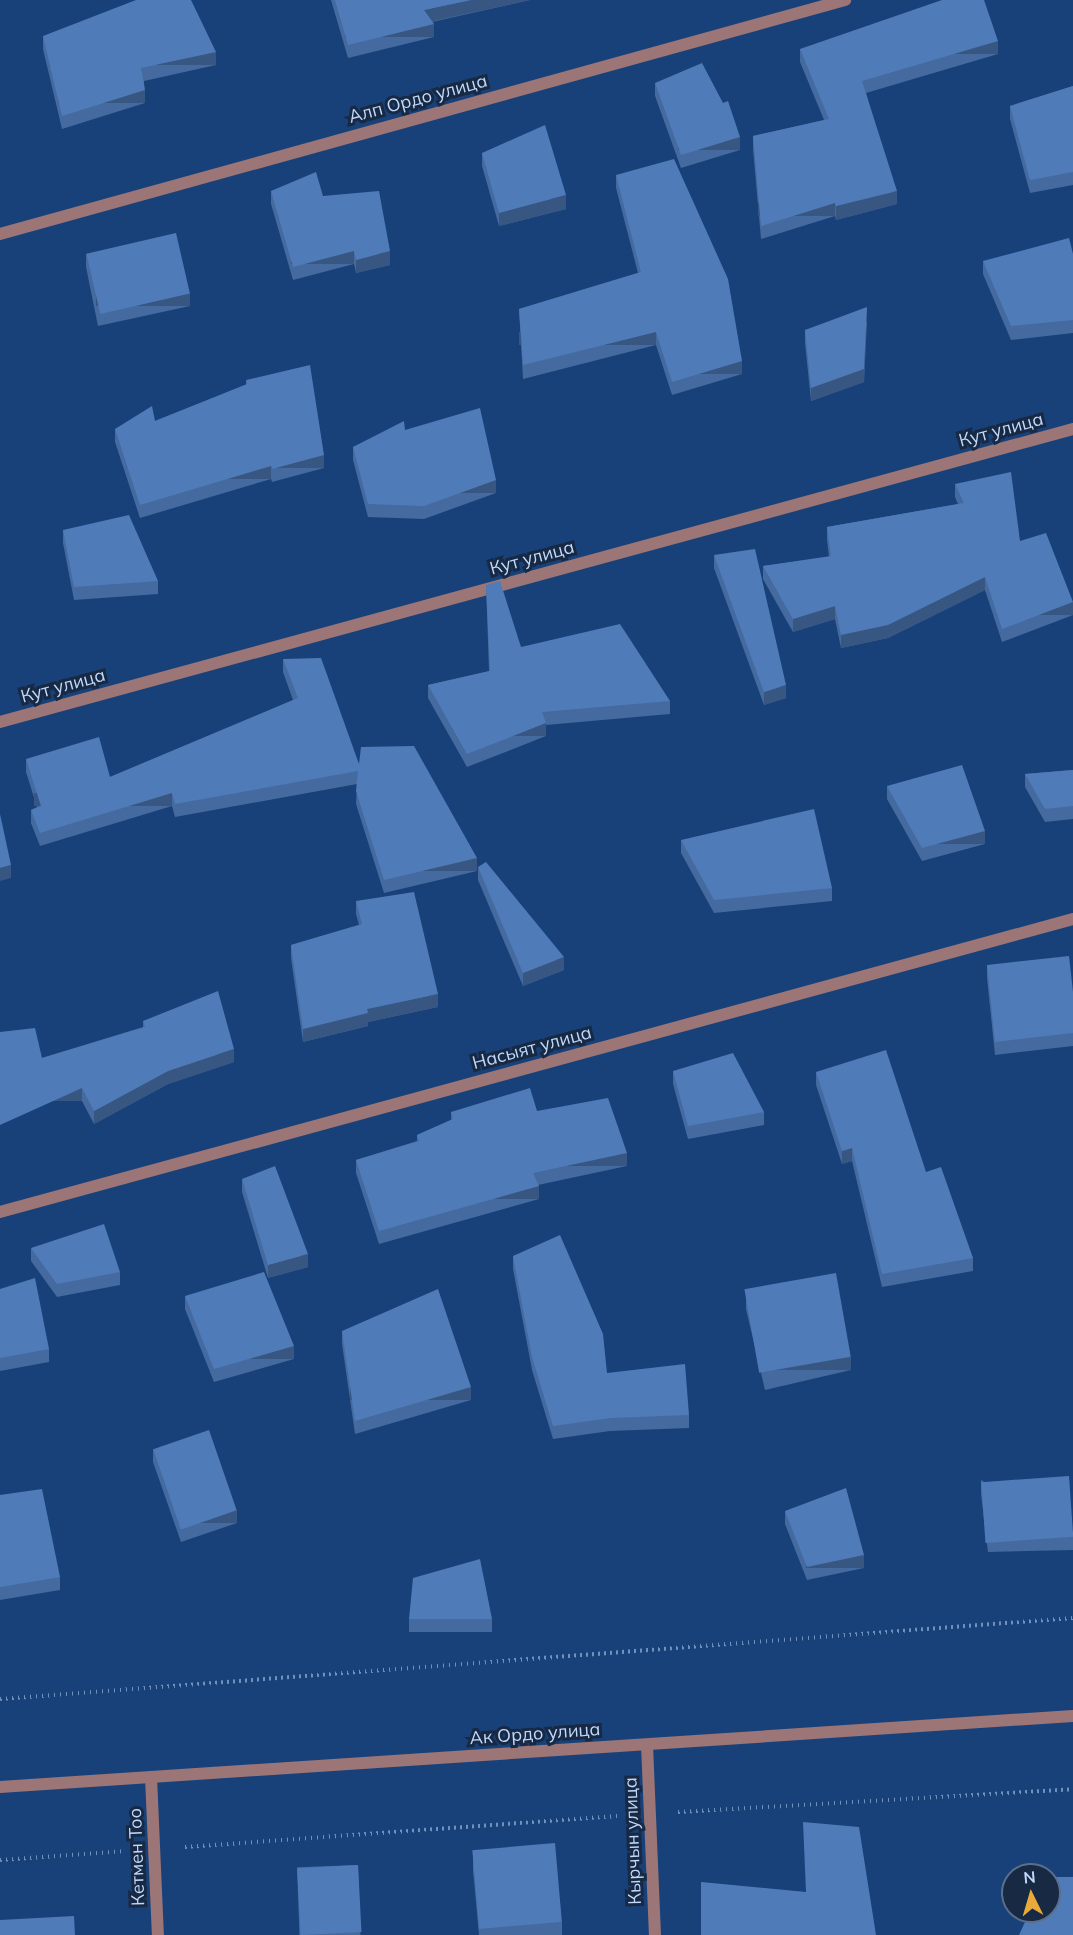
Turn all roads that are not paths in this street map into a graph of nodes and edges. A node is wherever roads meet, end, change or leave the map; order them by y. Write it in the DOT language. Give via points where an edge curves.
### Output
graph roads {
  1 [pos="845,0"];
  2 [pos="0,234"];
  3 [pos="1073,429"];
  4 [pos="0,722"];
  5 [pos="1073,919"];
  6 [pos="0,1212"];
  7 [pos="1073,1716"];
  8 [pos="647,1744"];
  9 [pos="151,1777"];
  10 [pos="0,1787"];
  11 [pos="158,1935"];
  12 [pos="655,1935"];
  1 -- 2 [label="street, Алп Ордо улица"];
  3 -- 4 [label="street, Кут улица"];
  5 -- 6 [label="street, Насыят улица"];
  7 -- 8 [label="street, Ак Ордо улица"];
  8 -- 9 [label="street, Ак Ордо улица"];
  8 -- 12 [label="street, Кырчын улица"];
  9 -- 10 [label="street, Ак Ордо улица"];
  9 -- 11 [label="street, Кетмен Тоо"];
}
